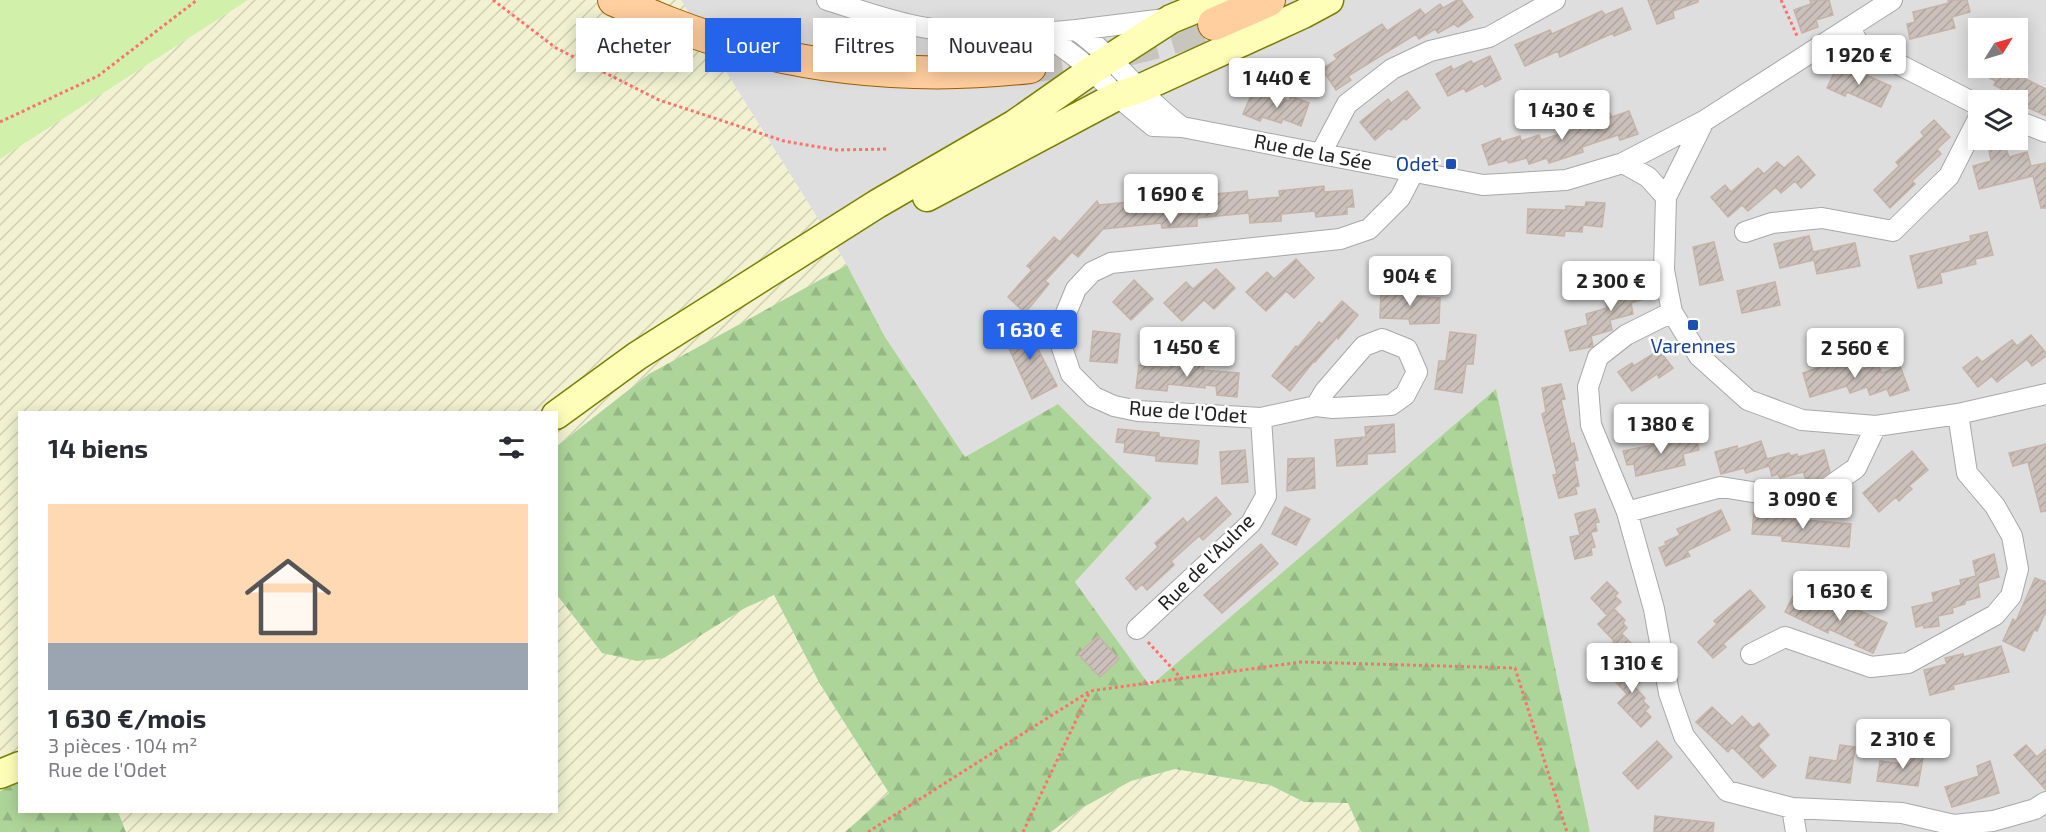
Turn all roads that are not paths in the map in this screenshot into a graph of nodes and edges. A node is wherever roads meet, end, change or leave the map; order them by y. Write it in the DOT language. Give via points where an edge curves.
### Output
graph roads {
  1 [pos="614,0"];
  2 [pos="828,0"];
  3 [pos="1269,0"];
  4 [pos="1329,0"];
  5 [pos="1555,0"];
  6 [pos="1892,0"];
  7 [pos="1215,12"];
  8 [pos="1171,19"];
  9 [pos="928,27"];
  10 [pos="1850,28"];
  11 [pos="1076,30"];
  12 [pos="1054,32"];
  13 [pos="1054,42"];
  14 [pos="1054,50"];
  15 [pos="1101,64"];
  16 [pos="954,72"];
  17 [pos="1061,91"];
  18 [pos="1128,92"];
  19 [pos="1968,100"];
  20 [pos="1704,121"];
  21 [pos="2028,125"];
  22 [pos="2046,132"];
  23 [pos="1968,139"];
  24 [pos="1321,153"];
  25 [pos="1623,164"];
  26 [pos="1414,171"];
  27 [pos="1666,196"];
  28 [pos="1745,232"];
  29 [pos="782,265"];
  30 [pos="1672,312"];
  31 [pos="2046,394"];
  32 [pos="1316,406"];
  33 [pos="558,414"];
  34 [pos="1958,414"];
  35 [pos="1261,418"];
  36 [pos="1876,426"];
  37 [pos="1627,512"];
  38 [pos="1137,629"];
  39 [pos="1751,654"];
  40 [pos="18,767"];
  41 [pos="0,774"];
  42 [pos="2046,802"];
  43 [pos="1792,808"];
  44 [pos="1796,832"];
  1 -- 16 [label="main road" via="670,24 764,53 819,64 912,73"];
  2 -- 9 [label="street"];
  3 -- 7 [label="main road"];
  4 -- 18 [label="main road"];
  5 -- 24 [label="street" via="1489,38 1430,51 1392,69 1347,104"];
  6 -- 10 [label="street, Rue de la Sée"];
  7 -- 8 [label="main road"];
  8 -- 11 [label="street"];
  8 -- 15 [label="main road"];
  10 -- 19 [label="street" via="1859,44"];
  10 -- 20 [label="street, Rue de la Sée"];
  11 -- 12 [label="street"];
  11 -- 15 [label="street"];
  13 -- 15 [label="street"];
  14 -- 17 [label="street" via="1064,65"];
  15 -- 17 [label="main road"];
  15 -- 18 [label="street, Rue de la Sée"];
  17 -- 29 [label="main road" via="1015,124 877,204"];
  18 -- 24 [label="street, Rue de la Sée" via="1153,126 1182,127"];
  18 -- 29 [label="main road" via="876,225"];
  20 -- 25 [label="street, Rue de la Sée"];
  20 -- 27 [label="street"];
  21 -- 22 [label="street"];
  23 -- 28 [label="street" via="1949,176 1893,231 1822,218 1772,223"];
  24 -- 26 [label="street, Rue de la Sée"];
  25 -- 26 [label="street, Rue de la Sée" via="1566,180 1483,185"];
  25 -- 27 [label="street" via="1648,177"];
  26 -- 35 [label="street, Rue de l'Odet" via="1400,198 1369,230 1340,239 1111,263 1092,272 1076,289 1064,318 1062,348 1071,374 1094,397 1138,411"];
  27 -- 30 [label="street" via="1664,270"];
  29 -- 33 [label="main road" via="637,356"];
  30 -- 36 [label="street" via="1699,356 1748,400 1802,420"];
  30 -- 37 [label="street" via="1626,335 1598,357 1588,387 1591,425"];
  31 -- 34 [label="street"];
  32 -- 32 [label="street, Rue de l'Odet" via="1390,405 1405,395 1417,372 1407,349 1382,339 1364,346"];
  32 -- 35 [label="street, Rue de l'Odet"];
  34 -- 36 [label="street"];
  34 -- 39 [label="street" via="1967,473 1995,506 2013,536 2018,569 2011,596 1995,615 1908,663 1871,667 1785,637"];
  35 -- 38 [label="street, Rue de l'Aulne" via="1266,496 1251,523"];
  36 -- 37 [label="street" via="1856,468 1819,494 1777,496 1720,487"];
  37 -- 43 [label="street" via="1654,609 1669,693 1684,736 1727,791"];
  40 -- 41 [label="main road"];
  42 -- 43 [label="street" via="2035,810 1993,821 1954,825 1902,813"];
  43 -- 44 [label="street"];
}
